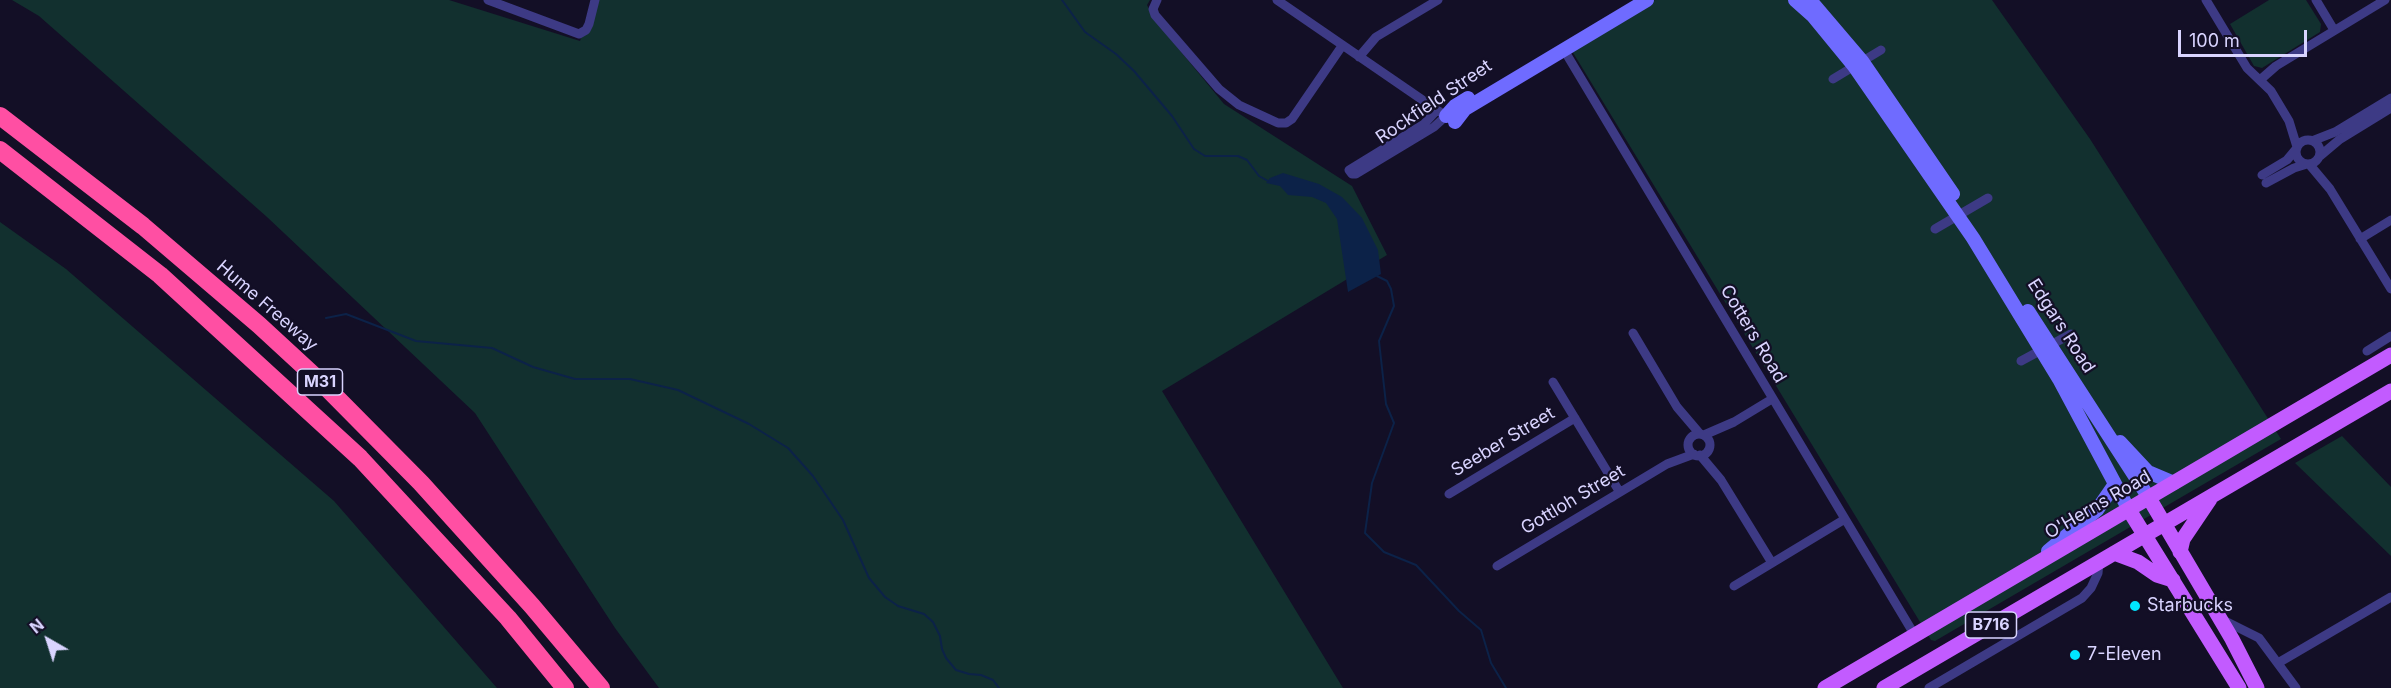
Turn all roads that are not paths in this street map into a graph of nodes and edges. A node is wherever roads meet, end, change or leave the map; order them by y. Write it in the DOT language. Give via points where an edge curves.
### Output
graph roads {
  1 [pos="488,0"];
  2 [pos="595,0"];
  3 [pos="1157,0"];
  4 [pos="1277,0"];
  5 [pos="1438,0"];
  6 [pos="1632,0"];
  7 [pos="1647,0"];
  8 [pos="1795,0"];
  9 [pos="1810,0"];
  10 [pos="2206,0"];
  11 [pos="2316,0"];
  12 [pos="2385,0"];
  13 [pos="1416,1"];
  14 [pos="1421,10"];
  15 [pos="2334,30"];
  16 [pos="1342,46"];
  17 [pos="1562,47"];
  18 [pos="1881,50"];
  19 [pos="1359,57"];
  20 [pos="1858,64"];
  21 [pos="1833,79"];
  22 [pos="2260,80"];
  23 [pos="2391,98"];
  24 [pos="2391,108"];
  25 [pos="0,116"];
  26 [pos="1449,118"];
  27 [pos="2289,121"];
  28 [pos="2312,140"];
  29 [pos="2297,148"];
  30 [pos="0,150"];
  31 [pos="1386,151"];
  32 [pos="2320,157"];
  33 [pos="2308,164"];
  34 [pos="2330,189"];
  35 [pos="1988,198"];
  36 [pos="1961,214"];
  37 [pos="2391,220"];
  38 [pos="1935,229"];
  39 [pos="2361,238"];
  40 [pos="2391,289"];
  41 [pos="1633,333"];
  42 [pos="2071,334"];
  43 [pos="2391,336"];
  44 [pos="2046,348"];
  45 [pos="2367,351"];
  46 [pos="2391,355"];
  47 [pos="2021,361"];
  48 [pos="1553,382"];
  49 [pos="2391,391"];
  50 [pos="1773,399"];
  51 [pos="1677,407"];
  52 [pos="1575,418"];
  53 [pos="2100,422"];
  54 [pos="1706,440"];
  55 [pos="1693,449"];
  56 [pos="1721,480"];
  57 [pos="2175,483"];
  58 [pos="2115,484"];
  59 [pos="1619,491"];
  60 [pos="1449,494"];
  61 [pos="2211,496"];
  62 [pos="2149,498"];
  63 [pos="2129,510"];
  64 [pos="1845,519"];
  65 [pos="2164,524"];
  66 [pos="2144,536"];
  67 [pos="2180,552"];
  68 [pos="2114,553"];
  69 [pos="2099,562"];
  70 [pos="1772,563"];
  71 [pos="1497,566"];
  72 [pos="2028,568"];
  73 [pos="2173,580"];
  74 [pos="1734,586"];
  75 [pos="2391,597"];
  76 [pos="2219,617"];
  77 [pos="1914,634"];
  78 [pos="2277,663"];
  79 [pos="566,688"];
  80 [pos="601,688"];
  81 [pos="1825,688"];
  82 [pos="1884,688"];
  83 [pos="1929,688"];
  84 [pos="2239,688"];
  85 [pos="2257,688"];
  86 [pos="2296,688"];
  1 -- 2 [label="street" via="579,34 589,24"];
  3 -- 16 [label="street" via="1155,15 1219,89 1239,105 1278,123 1292,119"];
  4 -- 16 [label="street"];
  5 -- 14 [label="street"];
  6 -- 17 [label="main road, Rockfield Street"];
  7 -- 17 [label="main road, Rockfield Street"];
  8 -- 20 [label="main road, Edgars Road"];
  9 -- 20 [label="main road, Edgars Road"];
  10 -- 22 [label="street" via="2247,68"];
  11 -- 15 [label="street"];
  12 -- 15 [label="street"];
  13 -- 14 [label="street"];
  14 -- 19 [label="street" via="1376,37"];
  15 -- 22 [label="street"];
  16 -- 19 [label="street"];
  17 -- 26 [label="main road, Rockfield Street" via="1460,102"];
  17 -- 50 [label="street, Cotters Road"];
  18 -- 20 [label="street"];
  19 -- 26 [label="street"];
  20 -- 21 [label="street"];
  20 -- 36 [label="main road, Edgars Road"];
  22 -- 27 [label="street"];
  23 -- 28 [label="street" via="2334,132"];
  24 -- 32 [label="street" via="2338,140"];
  25 -- 80 [label="highway, Hume Freeway / M31" via="143,226 323,384 460,526"];
  26 -- 31 [label="street, Rockfield Street"];
  27 -- 28 [label="street"];
  27 -- 29 [label="street"];
  28 -- 29 [label="street" via="2303,141"];
  28 -- 32 [label="street" via="2318,145"];
  29 -- 33 [label="street" via="2299,160"];
  29 -- 33 [label="street" via="2264,179"];
  30 -- 79 [label="highway, M31" via="160,275 360,458 508,618"];
  32 -- 33 [label="street"];
  32 -- 34 [label="street"];
  33 -- 34 [label="street"];
  34 -- 39 [label="street"];
  35 -- 36 [label="street"];
  36 -- 38 [label="street"];
  36 -- 44 [label="main road, Edgars Road"];
  37 -- 39 [label="street"];
  39 -- 40 [label="street"];
  41 -- 51 [label="street"];
  42 -- 44 [label="street"];
  43 -- 45 [label="street"];
  44 -- 47 [label="street"];
  44 -- 53 [label="main road, Edgars Road"];
  44 -- 58 [label="main road, Edgars Road"];
  46 -- 57 [label="main road, O'Herns Road / B716"];
  48 -- 52 [label="street"];
  49 -- 61 [label="main road, B716"];
  50 -- 54 [label="street"];
  50 -- 64 [label="street, Cotters Road"];
  51 -- 54 [label="street"];
  51 -- 55 [label="street"];
  52 -- 59 [label="street"];
  52 -- 60 [label="street, Seeber Street"];
  53 -- 57 [label="main road" via="2148,472"];
  53 -- 62 [label="main road, Edgars Road"];
  54 -- 55 [label="street"];
  54 -- 55 [label="street" via="1694,436"];
  54 -- 56 [label="street"];
  55 -- 56 [label="street"];
  55 -- 59 [label="street, Gottloh Street"];
  56 -- 70 [label="street"];
  57 -- 62 [label="main road, O'Herns Road / B716"];
  58 -- 63 [label="main road, Edgars Road"];
  58 -- 72 [label="main road" via="2097,510"];
  59 -- 71 [label="street, Gottloh Street"];
  61 -- 65 [label="main road, B716"];
  61 -- 67 [label="main road" via="2183,539"];
  62 -- 63 [label="main road, O'Herns Road / B716"];
  62 -- 65 [label="main road, Edgars Road"];
  63 -- 66 [label="main road, Edgars Road"];
  63 -- 72 [label="main road, O'Herns Road / B716"];
  64 -- 70 [label="street"];
  64 -- 77 [label="street, Cotters Road"];
  65 -- 66 [label="main road, B716"];
  65 -- 67 [label="main road, Edgars Road"];
  66 -- 68 [label="main road, B716"];
  66 -- 73 [label="main road, Edgars Road"];
  67 -- 76 [label="main road, Edgars Road"];
  68 -- 69 [label="main road, B716"];
  68 -- 73 [label="main road"];
  69 -- 82 [label="main road, B716"];
  69 -- 83 [label="street" via="2091,588 2082,598"];
  70 -- 74 [label="street"];
  72 -- 77 [label="main road, O'Herns Road / B716"];
  73 -- 84 [label="main road, Edgars Road"];
  75 -- 78 [label="street"];
  76 -- 78 [label="street" via="2256,636"];
  76 -- 85 [label="main road, Edgars Road"];
  77 -- 81 [label="main road, O'Herns Road / B716"];
  78 -- 86 [label="street"];
}
